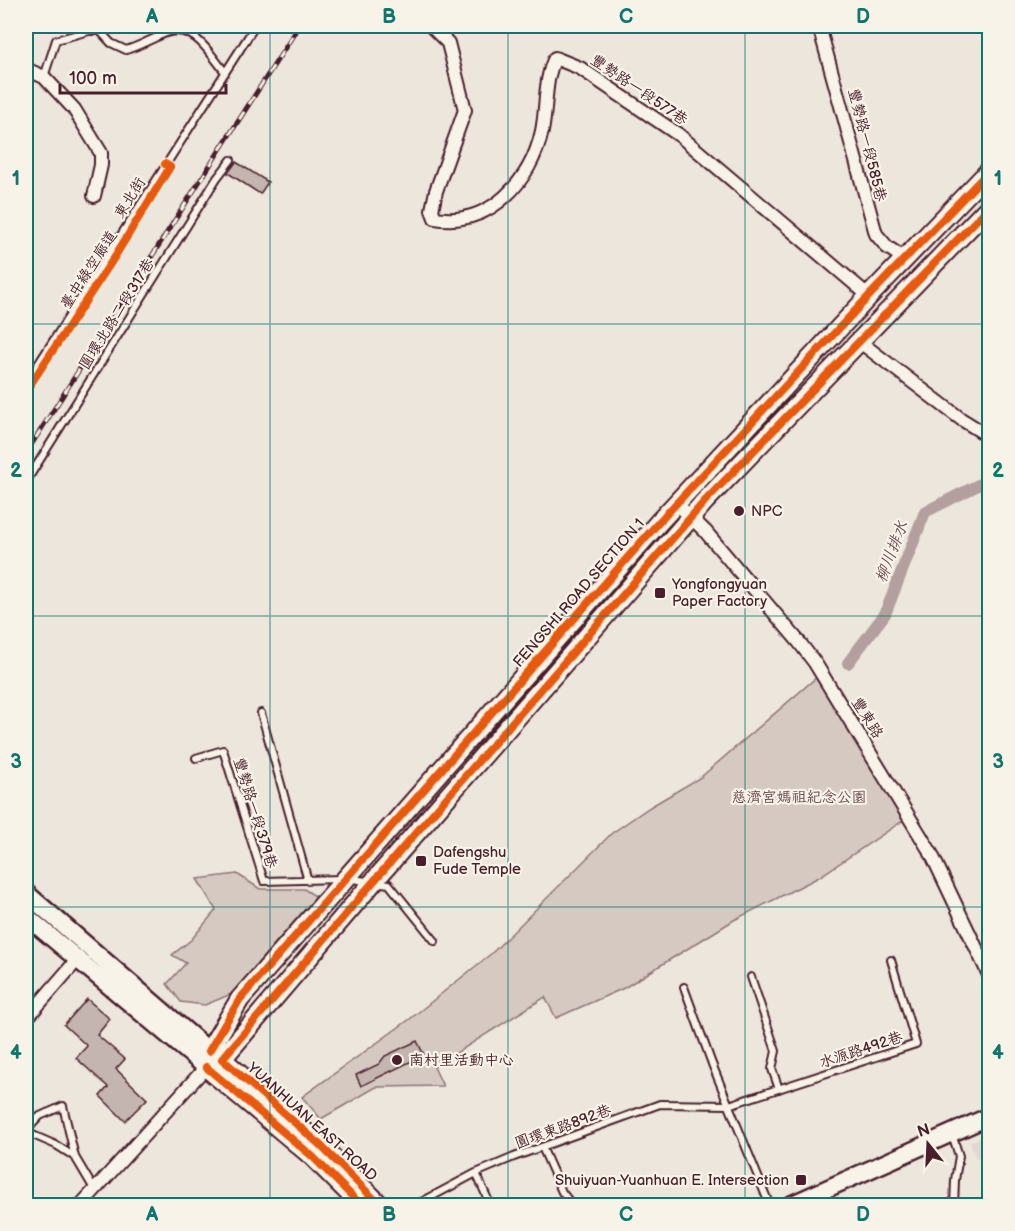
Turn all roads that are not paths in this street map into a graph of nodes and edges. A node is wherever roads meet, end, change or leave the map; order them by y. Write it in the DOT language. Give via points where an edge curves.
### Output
graph roads {
  1 [pos="255,26"];
  2 [pos="431,26"];
  3 [pos="819,26"];
  4 [pos="90,28"];
  5 [pos="26,69"];
  6 [pos="225,72"];
  7 [pos="44,77"];
  8 [pos="231,160"];
  9 [pos="990,170"];
  10 [pos="94,196"];
  11 [pos="990,206"];
  12 [pos="905,259"];
  13 [pos="868,296"];
  14 [pos="860,342"];
  15 [pos="26,383"];
  16 [pos="990,437"];
  17 [pos="26,482"];
  18 [pos="676,503"];
  19 [pos="692,517"];
  20 [pos="261,713"];
  21 [pos="196,758"];
  22 [pos="347,878"];
  23 [pos="308,881"];
  24 [pos="374,881"];
  25 [pos="26,893"];
  26 [pos="26,916"];
  27 [pos="435,941"];
  28 [pos="77,960"];
  29 [pos="891,960"];
  30 [pos="751,977"];
  31 [pos="990,977"];
  32 [pos="684,987"];
  33 [pos="26,1019"];
  34 [pos="213,1059"];
  35 [pos="779,1089"];
  36 [pos="729,1105"];
  37 [pos="990,1116"];
  38 [pos="26,1132"];
  39 [pos="952,1133"];
  40 [pos="543,1147"];
  41 [pos="75,1157"];
  42 [pos="476,1173"];
  43 [pos="93,1189"];
  44 [pos="80,1206"];
  45 [pos="363,1206"];
  46 [pos="381,1206"];
  47 [pos="414,1206"];
  48 [pos="491,1206"];
  49 [pos="573,1206"];
  50 [pos="770,1206"];
  51 [pos="788,1206"];
  52 [pos="954,1206"];
  1 -- 6 [label="lane, 東北街"];
  2 -- 13 [label="street, 豐勢路一段577巷" via="448,43 465,110 436,191 432,210 435,218 452,220 482,213 498,204 528,170 543,128 550,68 555,58 580,68 679,135"];
  3 -- 12 [label="street, 豐勢路一段585巷" via="876,234"];
  4 -- 6 [label="lane" via="126,50 167,33 187,32 199,40"];
  4 -- 7 [label="lane" via="56,40"];
  5 -- 7 [label="street"];
  6 -- 15 [label="lane, 東北街"];
  7 -- 10 [label="street" via="74,109 102,153"];
  8 -- 17 [label="lane, 圓環北路二段317巷"];
  9 -- 12 [label="main road, FENGSHI ROAD SECTION 1"];
  11 -- 14 [label="main road, FENGSHI ROAD SECTION 1"];
  12 -- 13 [label="main road, FENGSHI ROAD SECTION 1"];
  13 -- 18 [label="main road, FENGSHI ROAD SECTION 1"];
  14 -- 16 [label="street"];
  14 -- 19 [label="main road, FENGSHI ROAD SECTION 1"];
  18 -- 19 [label="street, 豐東路"];
  18 -- 22 [label="main road, FENGSHI ROAD SECTION 1"];
  19 -- 24 [label="main road, FENGSHI ROAD SECTION 1"];
  19 -- 31 [label="street, 豐東路" via="815,663 931,854"];
  20 -- 23 [label="lane"];
  21 -- 23 [label="lane, 豐勢路一段379巷" via="223,750 264,881"];
  22 -- 23 [label="lane, 豐勢路一段379巷"];
  22 -- 24 [label="lane, 豐勢路一段379巷"];
  22 -- 34 [label="main road, FENGSHI ROAD SECTION 1" via="240,999"];
  24 -- 27 [label="lane" via="389,884"];
  24 -- 34 [label="main road, FENGSHI ROAD SECTION 1"];
  25 -- 34 [label="street"];
  26 -- 28 [label="street"];
  28 -- 33 [label="street"];
  28 -- 34 [label="street"];
  29 -- 35 [label="lane, 水源路492巷" via="916,1044"];
  30 -- 35 [label="lane" via="776,1051 772,1069"];
  32 -- 36 [label="lane"];
  34 -- 43 [label="street, FENGSHI ROAD SECTION 1"];
  34 -- 45 [label="main road, YUANHUAN EAST ROAD"];
  34 -- 46 [label="main road, YUANHUAN EAST ROAD" via="325,1150"];
  35 -- 36 [label="lane, 水源路492巷"];
  36 -- 40 [label="lane, 圓環東路892巷" via="660,1104"];
  36 -- 50 [label="lane"];
  37 -- 39 [label="street"];
  38 -- 41 [label="lane"];
  38 -- 41 [label="lane" via="40,1116 63,1106"];
  39 -- 51 [label="street"];
  39 -- 52 [label="lane" via="959,1156"];
  40 -- 42 [label="lane, 圓環東路892巷"];
  40 -- 49 [label="lane" via="562,1192"];
  41 -- 43 [label="lane"];
  42 -- 47 [label="lane, 圓環東路892巷"];
  42 -- 48 [label="lane"];
  43 -- 44 [label="street, FENGSHI ROAD SECTION 1"];
}
